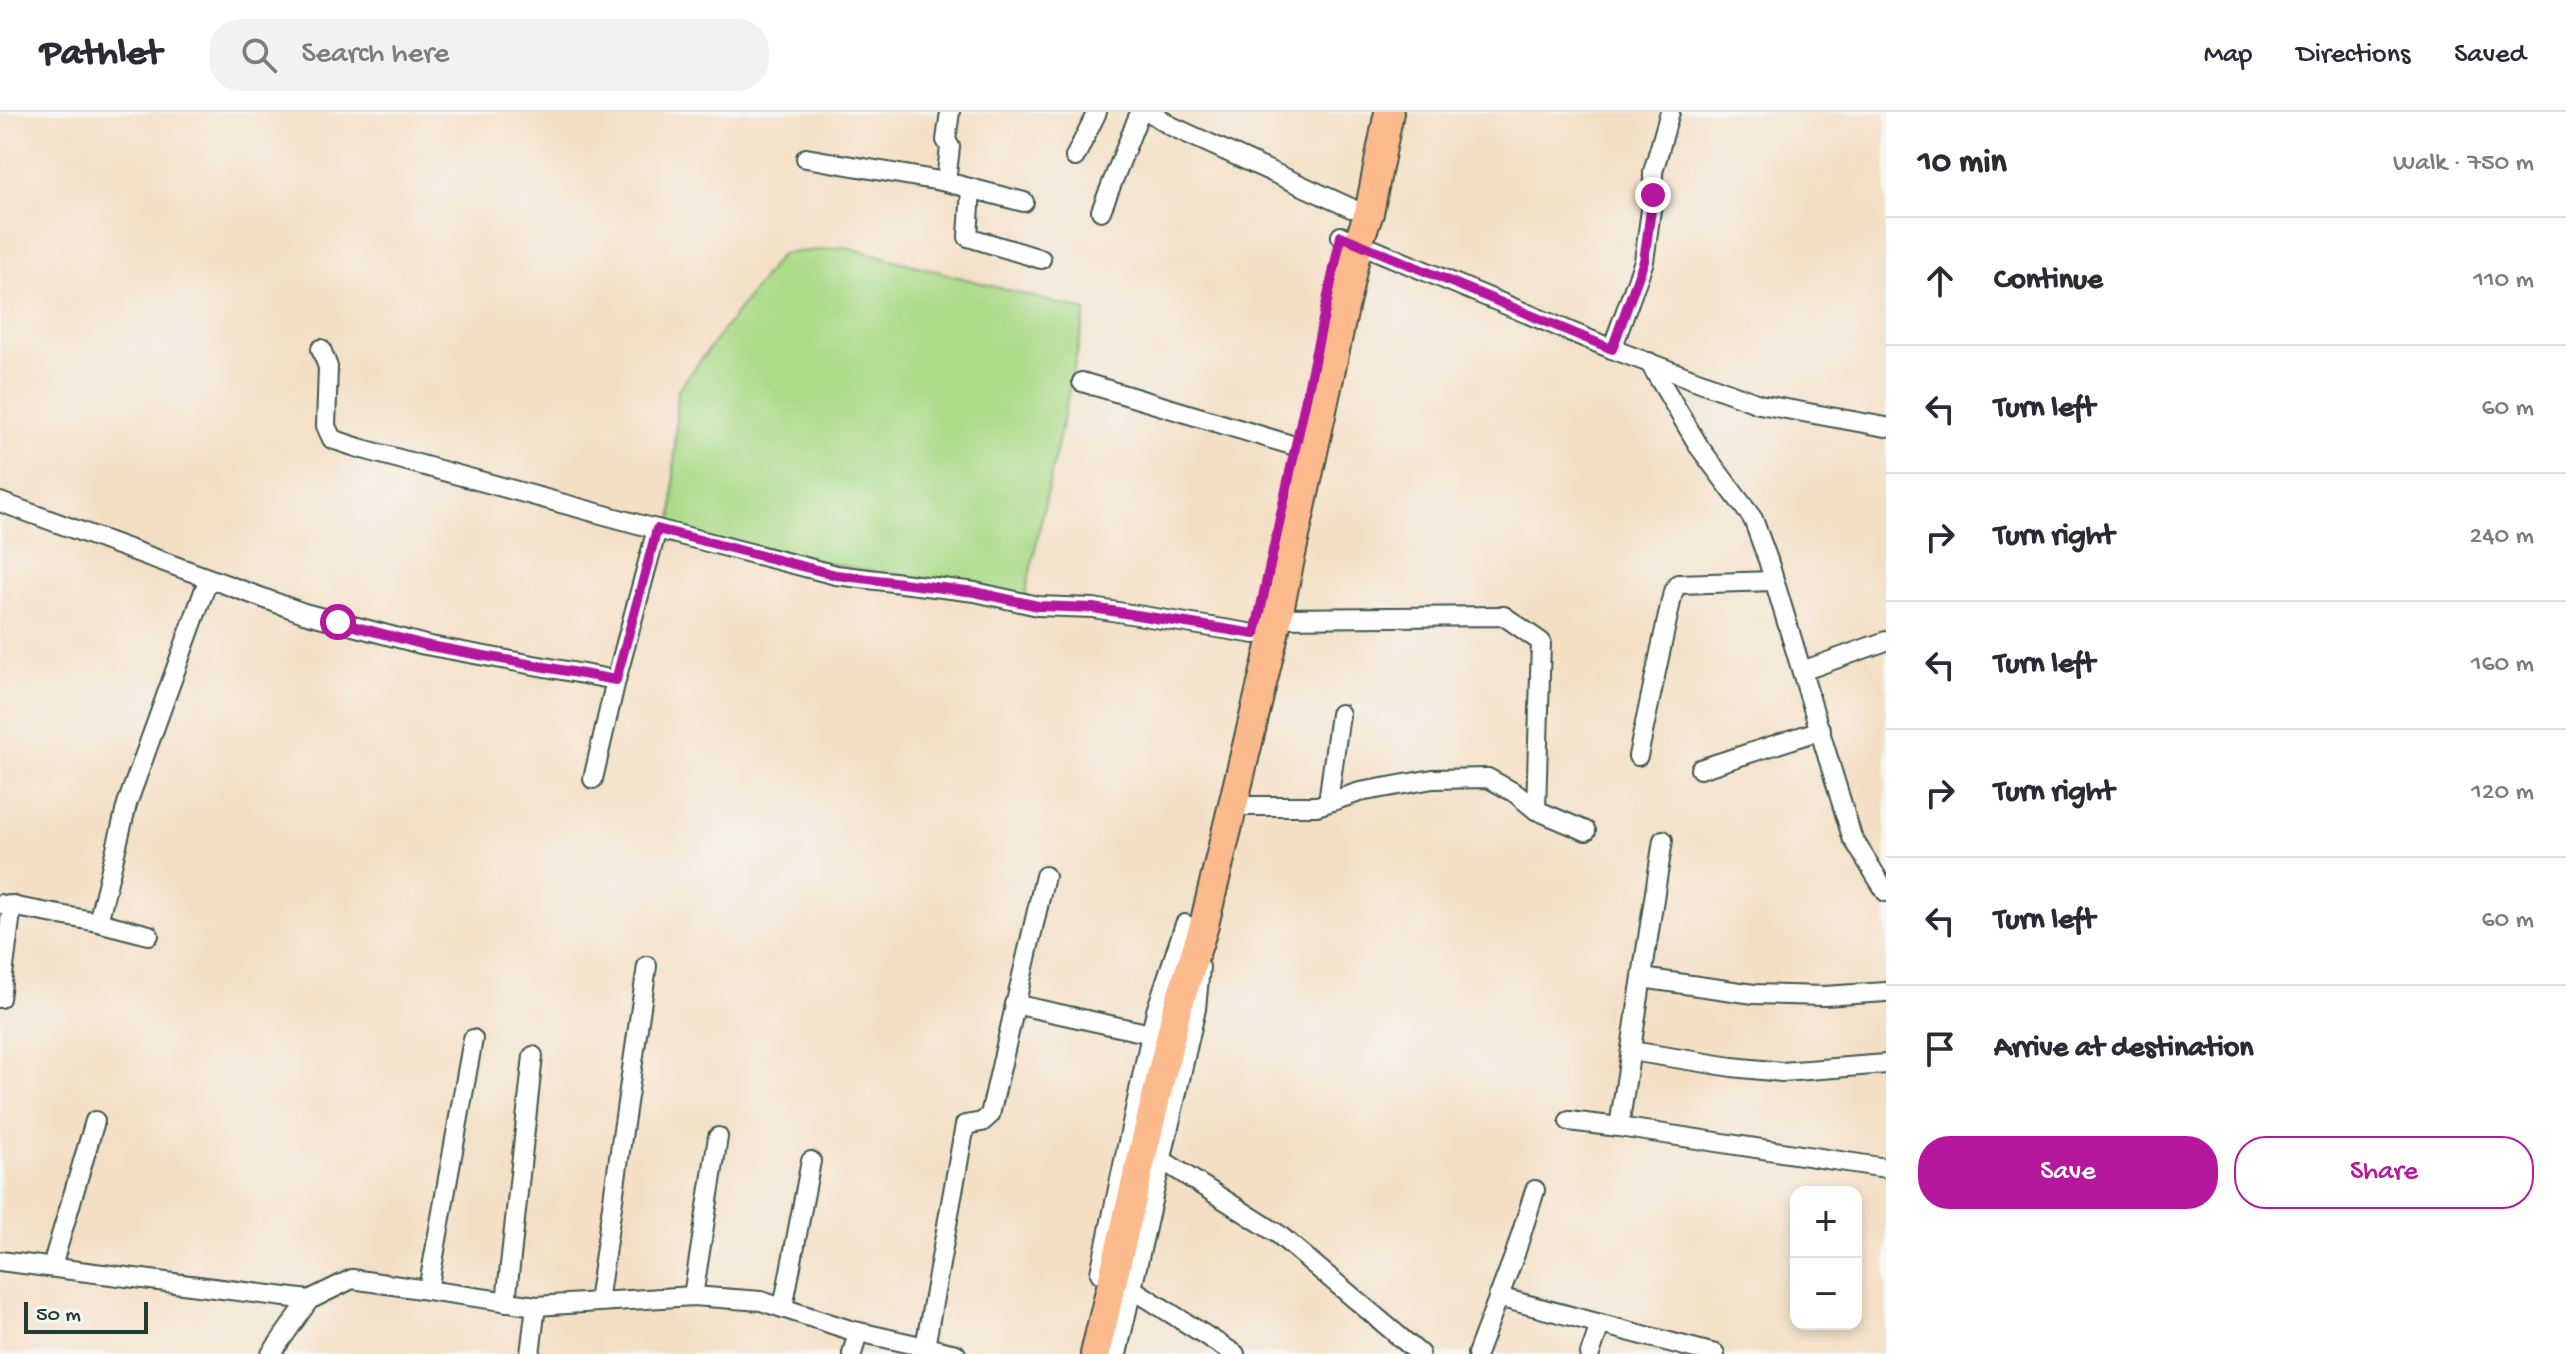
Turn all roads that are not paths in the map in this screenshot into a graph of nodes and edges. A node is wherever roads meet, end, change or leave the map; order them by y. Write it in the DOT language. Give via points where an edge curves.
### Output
graph roads {
  1 [pos="950,112"];
  2 [pos="1097,112"];
  3 [pos="1140,112"];
  4 [pos="1149,112"];
  5 [pos="1370,112"];
  6 [pos="1389,112"];
  7 [pos="1670,112"];
  8 [pos="1075,157"];
  9 [pos="806,158"];
  10 [pos="946,182"];
  11 [pos="971,189"];
  12 [pos="1024,202"];
  13 [pos="1351,208"];
  14 [pos="1101,211"];
  15 [pos="1349,240"];
  16 [pos="1041,259"];
  17 [pos="321,349"];
  18 [pos="1612,349"];
  19 [pos="1649,362"];
  20 [pos="1082,382"];
  21 [pos="1886,427"];
  22 [pos="1295,446"];
  23 [pos="0,502"];
  24 [pos="657,529"];
  25 [pos="208,580"];
  26 [pos="1774,581"];
  27 [pos="1266,626"];
  28 [pos="1886,641"];
  29 [pos="1802,671"];
  30 [pos="616,680"];
  31 [pos="1340,714"];
  32 [pos="1821,730"];
  33 [pos="1638,756"];
  34 [pos="1700,769"];
  35 [pos="593,779"];
  36 [pos="1328,802"];
  37 [pos="1232,806"];
  38 [pos="1536,810"];
  39 [pos="1586,831"];
  40 [pos="1663,840"];
  41 [pos="1045,876"];
  42 [pos="1886,892"];
  43 [pos="6,905"];
  44 [pos="98,922"];
  45 [pos="1194,927"];
  46 [pos="149,935"];
  47 [pos="647,966"];
  48 [pos="1642,978"];
  49 [pos="1886,992"];
  50 [pos="0,998"];
  51 [pos="1014,1004"];
  52 [pos="1151,1034"];
  53 [pos="473,1039"];
  54 [pos="1631,1051"];
  55 [pos="533,1056"];
  56 [pos="1886,1064"];
  57 [pos="95,1121"];
  58 [pos="1569,1121"];
  59 [pos="1619,1127"];
  60 [pos="718,1137"];
  61 [pos="1162,1160"];
  62 [pos="811,1161"];
  63 [pos="1886,1168"];
  64 [pos="1535,1190"];
  65 [pos="0,1261"];
  66 [pos="52,1266"];
  67 [pos="1131,1288"];
  68 [pos="428,1290"];
  69 [pos="693,1296"];
  70 [pos="1498,1297"];
  71 [pos="309,1300"];
  72 [pos="506,1302"];
  73 [pos="598,1302"];
  74 [pos="536,1306"];
  75 [pos="783,1308"];
  76 [pos="1600,1325"];
  77 [pos="858,1332"];
  78 [pos="925,1347"];
  79 [pos="271,1354"];
  80 [pos="530,1354"];
  81 [pos="852,1354"];
  82 [pos="956,1354"];
  83 [pos="1083,1354"];
  84 [pos="1095,1354"];
  85 [pos="1117,1354"];
  86 [pos="1235,1354"];
  87 [pos="1420,1354"];
  88 [pos="1477,1354"];
  89 [pos="1590,1354"];
  90 [pos="1715,1354"];
  1 -- 10 [label="street"];
  2 -- 8 [label="street"];
  3 -- 14 [label="street"];
  4 -- 13 [label="street"];
  5 -- 13 [label="main road"];
  6 -- 15 [label="main road" via="1369,213"];
  7 -- 18 [label="street" via="1653,172 1644,261"];
  9 -- 10 [label="street"];
  10 -- 11 [label="street"];
  11 -- 12 [label="street"];
  11 -- 16 [label="street" via="968,237"];
  13 -- 15 [label="main road"];
  15 -- 18 [label="street"];
  15 -- 22 [label="main road"];
  15 -- 27 [label="main road"];
  17 -- 24 [label="street" via="328,367 326,426 332,439"];
  18 -- 19 [label="street"];
  19 -- 21 [label="street" via="1759,404"];
  19 -- 26 [label="street" via="1700,448 1753,519"];
  20 -- 22 [label="street"];
  22 -- 27 [label="main road"];
  23 -- 25 [label="street"];
  24 -- 27 [label="street" via="836,575 975,592 1038,606"];
  24 -- 30 [label="street"];
  25 -- 30 [label="street" via="304,613 425,645"];
  25 -- 44 [label="street" via="127,804"];
  26 -- 29 [label="street"];
  26 -- 33 [label="street" via="1678,584"];
  27 -- 37 [label="main road"];
  27 -- 38 [label="street" via="1504,616 1526,629 1541,642"];
  27 -- 45 [label="main road"];
  28 -- 29 [label="street"];
  29 -- 32 [label="street"];
  30 -- 35 [label="street"];
  31 -- 36 [label="street"];
  32 -- 34 [label="street"];
  32 -- 42 [label="street" via="1852,837"];
  36 -- 37 [label="street"];
  36 -- 38 [label="street" via="1433,779 1488,778"];
  37 -- 45 [label="main road"];
  38 -- 39 [label="street"];
  40 -- 48 [label="street"];
  41 -- 51 [label="street"];
  43 -- 44 [label="street"];
  43 -- 50 [label="street"];
  44 -- 46 [label="street"];
  45 -- 52 [label="street"];
  45 -- 61 [label="street" via="1196,1009"];
  45 -- 84 [label="main road"];
  47 -- 73 [label="street"];
  48 -- 49 [label="street" via="1754,994"];
  48 -- 54 [label="street"];
  51 -- 52 [label="street"];
  51 -- 78 [label="street" via="990,1115 965,1125"];
  52 -- 83 [label="street"];
  53 -- 68 [label="street"];
  54 -- 56 [label="street" via="1782,1072"];
  54 -- 59 [label="street"];
  55 -- 72 [label="street"];
  57 -- 66 [label="street"];
  58 -- 59 [label="street"];
  59 -- 63 [label="street"];
  60 -- 69 [label="street"];
  61 -- 67 [label="street"];
  61 -- 87 [label="street" via="1278,1234"];
  62 -- 75 [label="street"];
  64 -- 70 [label="street"];
  65 -- 66 [label="street"];
  66 -- 71 [label="street"];
  67 -- 85 [label="street"];
  67 -- 86 [label="street"];
  68 -- 71 [label="street" via="352,1279"];
  68 -- 72 [label="street"];
  69 -- 73 [label="street"];
  69 -- 75 [label="street" via="761,1301"];
  70 -- 76 [label="street"];
  70 -- 88 [label="street"];
  71 -- 79 [label="street"];
  72 -- 74 [label="street"];
  73 -- 74 [label="street"];
  74 -- 80 [label="street"];
  75 -- 77 [label="street"];
  76 -- 89 [label="street"];
  76 -- 90 [label="street"];
  77 -- 78 [label="street"];
  77 -- 81 [label="street"];
  78 -- 82 [label="street"];
}
